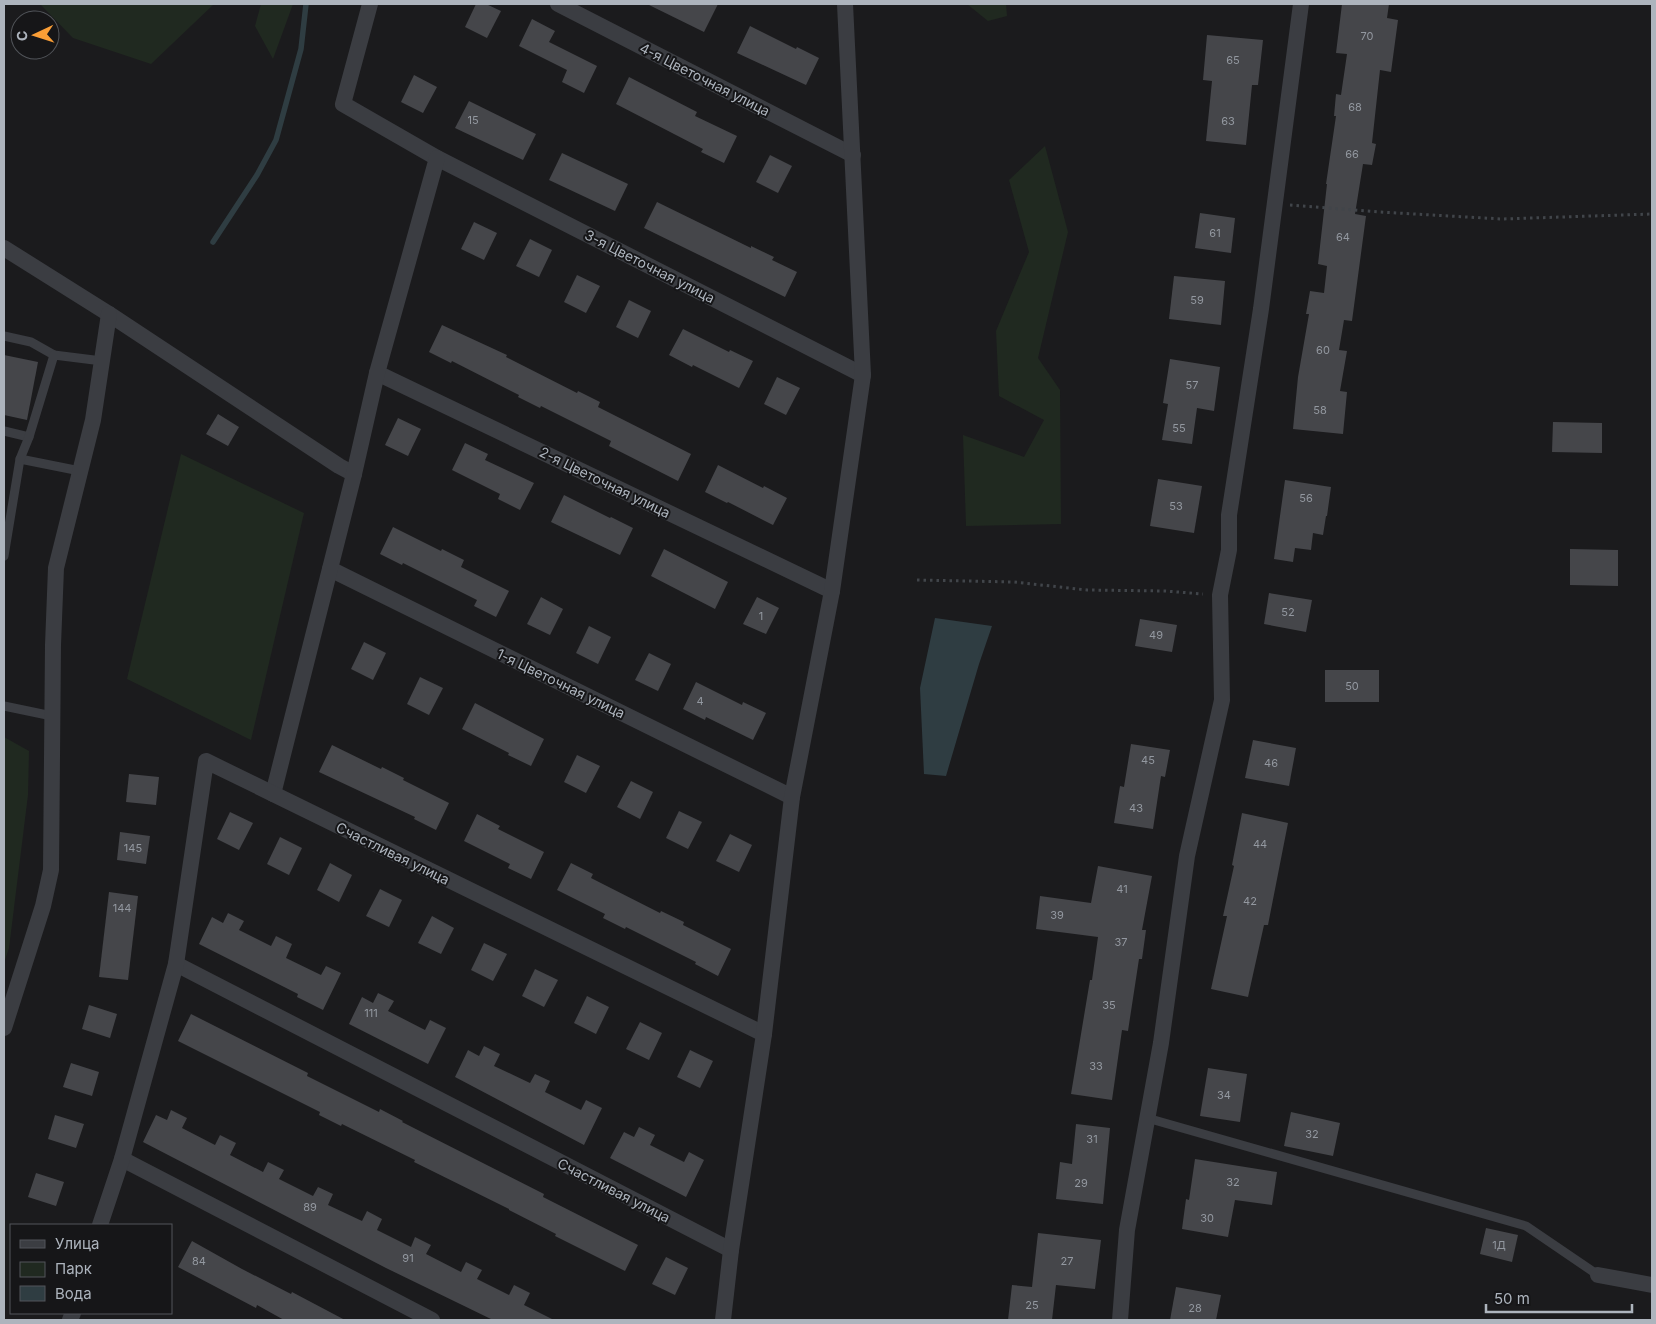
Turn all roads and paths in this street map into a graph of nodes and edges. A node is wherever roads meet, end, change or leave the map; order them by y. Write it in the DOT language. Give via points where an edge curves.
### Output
graph roads {
  1 [pos="370,4"];
  2 [pos="558,4"];
  3 [pos="845,4"];
  4 [pos="1301,4"];
  5 [pos="853,155"];
  6 [pos="437,158"];
  7 [pos="1275,203"];
  8 [pos="1652,214"];
  9 [pos="4,248"];
  10 [pos="108,314"];
  11 [pos="4,336"];
  12 [pos="54,355"];
  13 [pos="102,361"];
  14 [pos="377,373"];
  15 [pos="863,375"];
  16 [pos="4,431"];
  17 [pos="29,437"];
  18 [pos="20,459"];
  19 [pos="80,471"];
  20 [pos="354,474"];
  21 [pos="4,556"];
  22 [pos="330,569"];
  23 [pos="917,580"];
  24 [pos="832,591"];
  25 [pos="1220,595"];
  26 [pos="4,706"];
  27 [pos="52,716"];
  28 [pos="273,794"];
  29 [pos="792,796"];
  30 [pos="176,964"];
  31 [pos="4,1028"];
  32 [pos="764,1034"];
  33 [pos="1148,1118"];
  34 [pos="122,1159"];
  35 [pos="100,1224"];
  36 [pos="732,1250"];
  37 [pos="1598,1275"];
  38 [pos="1652,1286"];
  39 [pos="432,1320"];
  40 [pos="723,1320"];
  41 [pos="1120,1320"];
  1 -- 6 [label="street, 3-я Цветочная улица" via="343,104"];
  2 -- 5 [label="street, 4-я Цветочная улица"];
  3 -- 5 [label="street"];
  4 -- 7 [label="street"];
  5 -- 15 [label="street"];
  6 -- 14 [label="street"];
  6 -- 15 [label="street, 3-я Цветочная улица"];
  7 -- 8 [label="path" via="1502,218"];
  7 -- 25 [label="street" via="1229,515 1229,550"];
  9 -- 10 [label="street"];
  10 -- 13 [label="street"];
  10 -- 20 [label="street"];
  11 -- 12 [label="lane" via="31,342"];
  12 -- 13 [label="lane"];
  12 -- 17 [label="lane"];
  13 -- 19 [label="street" via="93,420"];
  14 -- 20 [label="street"];
  14 -- 24 [label="street, 2-я Цветочная улица"];
  15 -- 24 [label="street"];
  16 -- 17 [label="lane"];
  17 -- 18 [label="lane"];
  18 -- 19 [label="lane"];
  18 -- 21 [label="lane"];
  19 -- 27 [label="street" via="56,568"];
  20 -- 22 [label="street"];
  22 -- 28 [label="street"];
  22 -- 29 [label="street, 1-я Цветочная улица"];
  23 -- 25 [label="path" via="1014,582 1087,590"];
  24 -- 29 [label="street"];
  25 -- 33 [label="street" via="1222,700 1186,856"];
  26 -- 27 [label="lane"];
  27 -- 31 [label="street" via="51,870"];
  28 -- 30 [label="street, Счастливая улица" via="206,761"];
  28 -- 32 [label="street, Счастливая улица"];
  29 -- 32 [label="street"];
  30 -- 34 [label="street, Счастливая улица"];
  30 -- 36 [label="street, Счастливая улица"];
  32 -- 36 [label="street"];
  33 -- 37 [label="lane" via="1526,1226"];
  33 -- 41 [label="street" via="1127,1230"];
  34 -- 35 [label="street, Счастливая улица"];
  34 -- 39 [label="street"];
  36 -- 40 [label="street"];
  37 -- 38 [label="street"];
}
